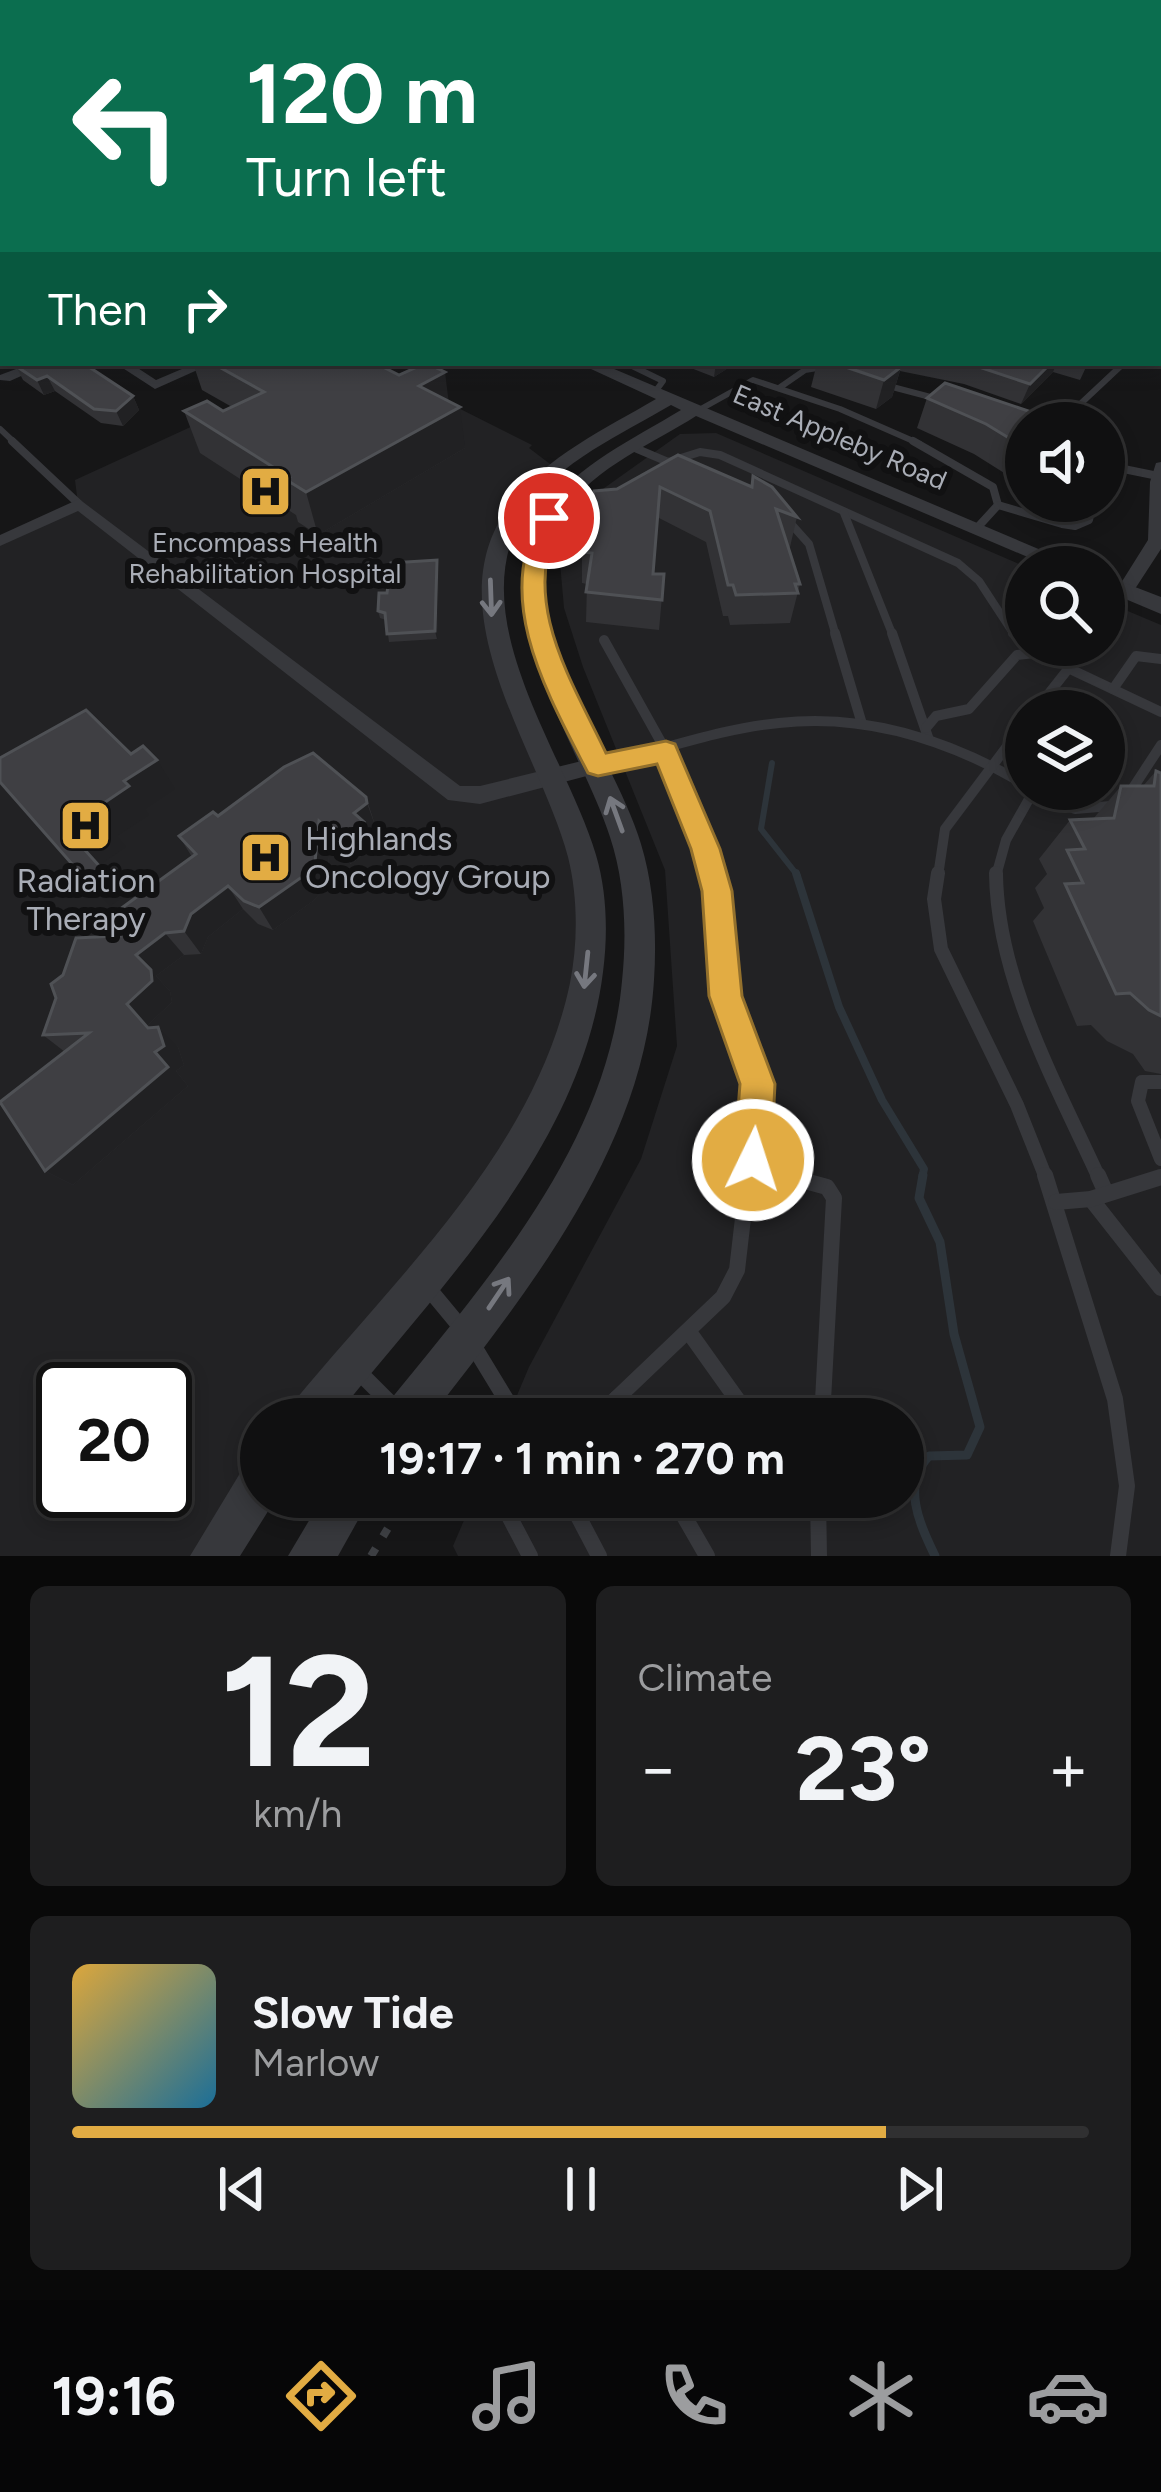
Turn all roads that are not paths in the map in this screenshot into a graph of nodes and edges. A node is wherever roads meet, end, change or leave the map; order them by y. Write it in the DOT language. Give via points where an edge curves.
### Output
graph roads {
  1 [pos="36,366"];
  2 [pos="126,366"];
  3 [pos="200,366"];
  4 [pos="593,366"];
  5 [pos="632,366"];
  6 [pos="1121,366"];
  7 [pos="846,371"];
  8 [pos="860,376"];
  9 [pos="5,378"];
  10 [pos="779,388"];
  11 [pos="940,400"];
  12 [pos="680,402"];
  13 [pos="1082,402"];
  14 [pos="0,429"];
  15 [pos="635,448"];
  16 [pos="668,462"];
  17 [pos="1125,469"];
  18 [pos="688,470"];
  19 [pos="1159,477"];
  20 [pos="79,504"];
  21 [pos="998,505"];
  22 [pos="1005,507"];
  23 [pos="772,508"];
  24 [pos="843,512"];
  25 [pos="977,528"];
  26 [pos="0,541"];
  27 [pos="1020,546"];
  28 [pos="1125,576"];
  29 [pos="1125,591"];
  30 [pos="1161,606"];
  31 [pos="1005,626"];
  32 [pos="604,640"];
  33 [pos="1161,659"];
  34 [pos="1007,666"];
  35 [pos="1071,666"];
  36 [pos="1076,666"];
  37 [pos="1113,689"];
  38 [pos="1052,690"];
  39 [pos="1161,712"];
  40 [pos="862,724"];
  41 [pos="927,734"];
  42 [pos="1161,745"];
  43 [pos="1005,746"];
  44 [pos="666,752"];
  45 [pos="991,763"];
  46 [pos="598,765"];
  47 [pos="1005,772"];
  48 [pos="554,776"];
  49 [pos="1125,798"];
  50 [pos="1021,810"];
  51 [pos="1161,1082"];
  52 [pos="1161,1159"];
  53 [pos="752,1167"];
  54 [pos="1161,1177"];
  55 [pos="1098,1196"];
  56 [pos="1056,1202"];
  57 [pos="422,1281"];
  58 [pos="1161,1288"];
  59 [pos="689,1331"];
  60 [pos="469,1337"];
  61 [pos="351,1363"];
  62 [pos="324,1398"];
  63 [pos="385,1398"];
  64 [pos="420,1398"];
  65 [pos="505,1398"];
  66 [pos="616,1398"];
  67 [pos="736,1398"];
  68 [pos="823,1398"];
  69 [pos="240,1514"];
  70 [pos="336,1518"];
  71 [pos="510,1518"];
  72 [pos="579,1518"];
  73 [pos="685,1518"];
  74 [pos="815,1518"];
  75 [pos="213,1556"];
  76 [pos="311,1556"];
  77 [pos="530,1556"];
  78 [pos="599,1556"];
  79 [pos="706,1556"];
  80 [pos="819,1556"];
  81 [pos="1118,1556"];
  1 -- 9 [label="street"];
  2 -- 3 [label="street" via="155,385"];
  4 -- 12 [label="street, East Appleby Road"];
  5 -- 12 [label="lane" via="663,381"];
  6 -- 13 [label="lane"];
  7 -- 10 [label="lane" via="817,366"];
  8 -- 11 [label="lane"];
  10 -- 12 [label="lane" via="744,381"];
  10 -- 21 [label="lane" via="952,457 993,488"];
  12 -- 15 [label="street"];
  12 -- 25 [label="street, East Appleby Road"];
  12 -- 48 [label="street, one-way" via="566,462 516,511 499,542 489,607 497,643"];
  14 -- 20 [label="lane"];
  15 -- 16 [label="lane"];
  15 -- 46 [label="street" via="549,518 530,573 537,633"];
  16 -- 18 [label="lane"];
  16 -- 24 [label="lane" via="712,453"];
  17 -- 19 [label="lane"];
  19 -- 28 [label="street" via="1152,551"];
  20 -- 26 [label="street"];
  20 -- 48 [label="street" via="456,794"];
  21 -- 22 [label="lane"];
  21 -- 25 [label="lane"];
  23 -- 40 [label="lane" via="809,544"];
  24 -- 31 [label="lane" via="976,572"];
  24 -- 41 [label="lane"];
  25 -- 27 [label="street, East Appleby Road"];
  29 -- 30 [label="street"];
  32 -- 44 [label="lane"];
  33 -- 37 [label="lane" via="1136,656"];
  34 -- 41 [label="lane" via="969,709 936,716"];
  35 -- 38 [label="lane"];
  36 -- 37 [label="lane"];
  37 -- 39 [label="lane"];
  40 -- 41 [label="lane"];
  40 -- 44 [label="lane" via="787,722"];
  41 -- 45 [label="lane"];
  42 -- 49 [label="lane"];
  43 -- 45 [label="lane"];
  44 -- 46 [label="lane"];
  44 -- 53 [label="lane" via="706,849 726,996 758,1084"];
  45 -- 47 [label="lane"];
  45 -- 56 [label="lane" via="945,830 934,899 941,949"];
  46 -- 48 [label="street"];
  60 -- 46 [label="street, one-way" via="568,1191 616,1090 636,1002 639,912 626,842"];
  48 -- 57 [label="street, one-way" via="583,856 586,984 562,1068 518,1151"];
  50 -- 55 [label="lane" via="1002,849 994,895 1018,984"];
  51 -- 52 [label="lane" via="1142,1082 1138,1101"];
  53 -- 59 [label="lane" via="737,1270"];
  53 -- 68 [label="lane" via="827,1186 834,1198"];
  54 -- 55 [label="lane"];
  55 -- 56 [label="lane"];
  55 -- 58 [label="lane"];
  56 -- 81 [label="lane" via="1115,1399 1127,1486"];
  57 -- 60 [label="lane"];
  57 -- 61 [label="street"];
  59 -- 66 [label="lane"];
  59 -- 67 [label="lane"];
  60 -- 64 [label="street"];
  60 -- 65 [label="lane"];
  61 -- 62 [label="street"];
  61 -- 63 [label="lane"];
  69 -- 75 [label="street"];
  70 -- 76 [label="street"];
  71 -- 77 [label="lane"];
  72 -- 78 [label="lane"];
  73 -- 79 [label="lane"];
  74 -- 80 [label="lane"];
}
